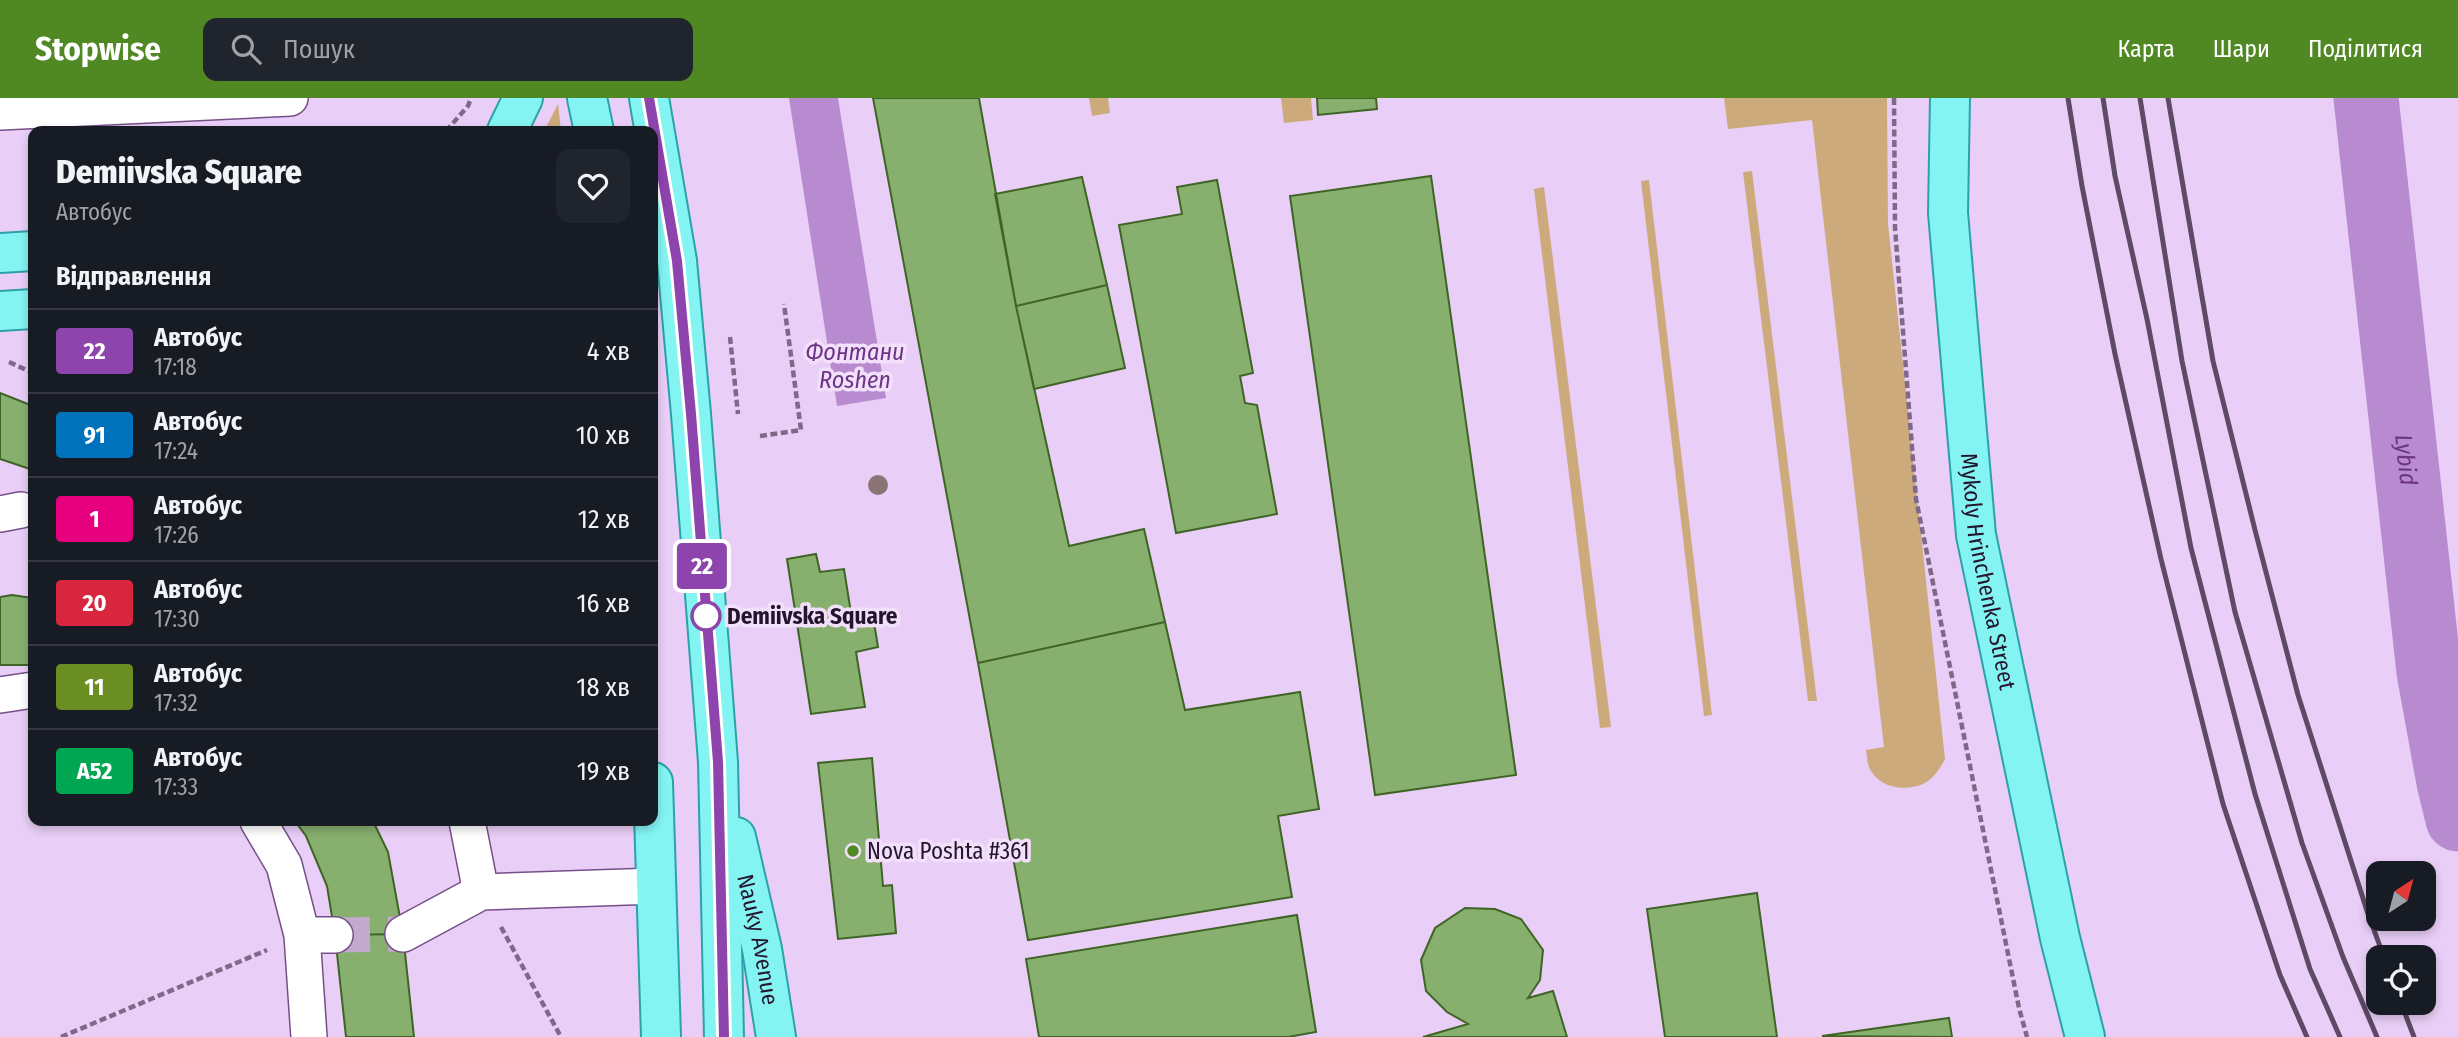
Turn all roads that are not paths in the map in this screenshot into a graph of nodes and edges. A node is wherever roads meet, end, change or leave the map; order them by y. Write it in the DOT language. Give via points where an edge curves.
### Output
graph roads {
  1 [pos="290,98"];
  2 [pos="523,98"];
  3 [pos="587,98"];
  4 [pos="649,98"];
  5 [pos="1950,98"];
  6 [pos="0,112"];
  7 [pos="509,126"];
  8 [pos="593,126"];
  9 [pos="654,126"];
  10 [pos="658,150"];
  11 [pos="28,251"];
  12 [pos="0,253"];
  13 [pos="28,309"];
  14 [pos="0,311"];
  15 [pos="28,691"];
  16 [pos="0,695"];
  17 [pos="718,762"];
  18 [pos="261,826"];
  19 [pos="468,826"];
  20 [pos="654,826"];
  21 [pos="656,886"];
  22 [pos="481,891"];
  23 [pos="403,934"];
  24 [pos="309,1037"];
  25 [pos="661,1037"];
  26 [pos="724,1037"];
  27 [pos="776,1037"];
  28 [pos="2085,1037"];
  1 -- 6 [label="lane"];
  2 -- 7 [label="main road"];
  3 -- 8 [label="main road"];
  4 -- 9 [label="main road, Nauky Avenue"];
  5 -- 28 [label="main road, Mykoly Hrinchenka Street" via="1948,213 1976,535"];
  10 -- 17 [label="main road, Nauky Avenue" via="677,261"];
  11 -- 12 [label="main road"];
  13 -- 14 [label="main road"];
  15 -- 16 [label="lane"];
  17 -- 26 [label="main road, Nauky Avenue"];
  17 -- 27 [label="main road, Nauky Avenue" via="762,949"];
  18 -- 24 [label="lane" via="318,935"];
  19 -- 22 [label="lane"];
  20 -- 21 [label="main road"];
  21 -- 22 [label="lane"];
  21 -- 25 [label="main road"];
  22 -- 23 [label="lane"];
}
